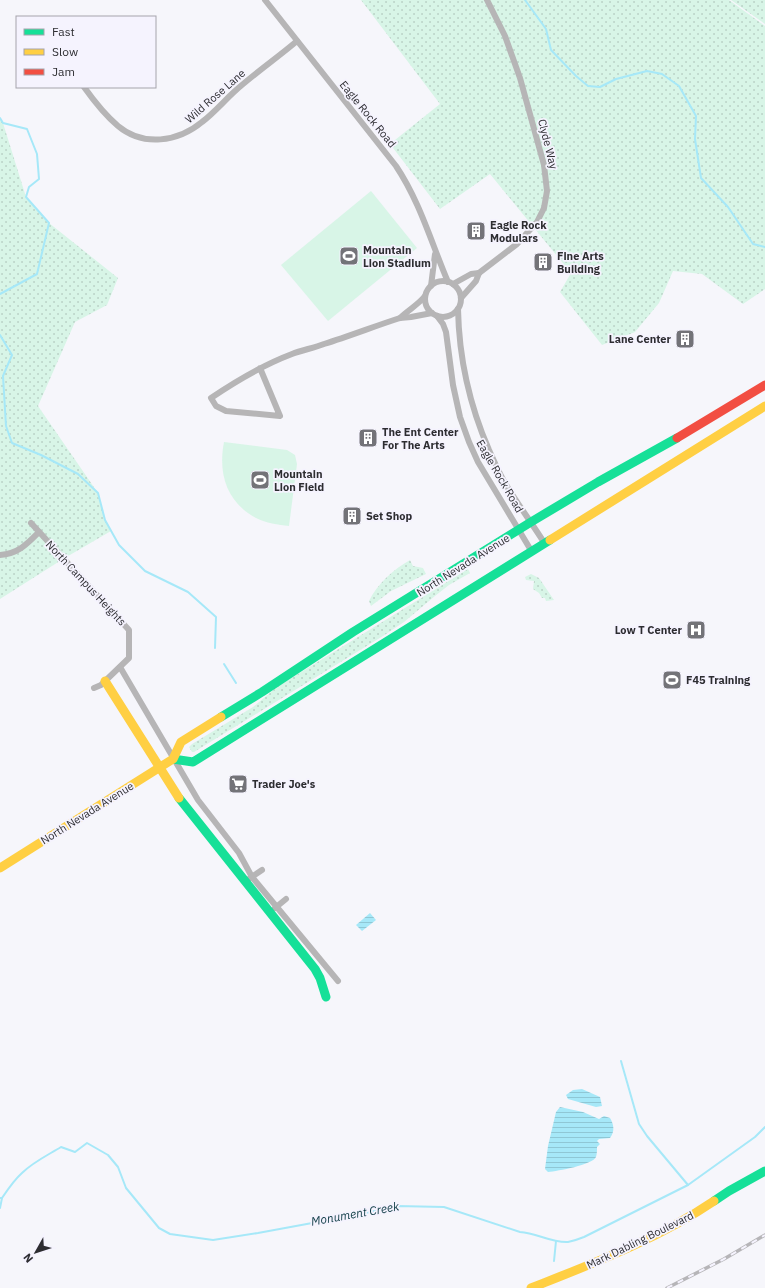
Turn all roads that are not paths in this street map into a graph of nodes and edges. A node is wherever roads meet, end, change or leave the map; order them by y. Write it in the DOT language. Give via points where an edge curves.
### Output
graph roads {
  1 [pos="265,0"];
  2 [pos="487,0"];
  3 [pos="297,41"];
  4 [pos="85,88"];
  5 [pos="436,253"];
  6 [pos="479,273"];
  7 [pos="450,283"];
  8 [pos="431,286"];
  9 [pos="425,296"];
  10 [pos="461,298"];
  11 [pos="458,309"];
  12 [pos="434,314"];
  13 [pos="400,318"];
  14 [pos="260,368"];
  15 [pos="765,385"];
  16 [pos="765,406"];
  17 [pos="531,522"];
  18 [pos="31,523"];
  19 [pos="520,530"];
  20 [pos="39,532"];
  21 [pos="545,544"];
  22 [pos="532,552"];
  23 [pos="0,555"];
  24 [pos="120,667"];
  25 [pos="105,681"];
  26 [pos="94,688"];
  27 [pos="174,759"];
  28 [pos="159,768"];
  29 [pos="0,868"];
  30 [pos="262,870"];
  31 [pos="249,880"];
  32 [pos="286,899"];
  33 [pos="273,909"];
  34 [pos="338,981"];
  35 [pos="326,997"];
  36 [pos="765,1171"];
  37 [pos="531,1288"];
  1 -- 3 [label="street, Eagle Rock Road"];
  2 -- 6 [label="street, Clyde Way" via="505,36 520,78 544,165 547,191 540,217 532,229"];
  3 -- 4 [label="street, Wild Rose Lane" via="247,81 202,123 182,135 169,139 137,137 118,127"];
  3 -- 5 [label="street, Eagle Rock Road" via="405,179"];
  5 -- 7 [label="street, Eagle Rock Road"];
  5 -- 8 [label="street, Eagle Rock Road"];
  6 -- 7 [label="street"];
  6 -- 10 [label="street" via="476,281"];
  7 -- 8 [label="street" via="442,281"];
  7 -- 10 [label="street, Eagle Rock Road" via="457,288"];
  8 -- 9 [label="street, Eagle Rock Road"];
  9 -- 12 [label="street, Eagle Rock Road" via="428,308"];
  9 -- 13 [label="street"];
  10 -- 11 [label="street, Eagle Rock Road"];
  11 -- 12 [label="street" via="449,316"];
  11 -- 17 [label="street, Eagle Rock Road" via="460,345 473,410 497,468"];
  12 -- 13 [label="street"];
  12 -- 19 [label="street, Eagle Rock Road" via="446,332 453,385 469,442 478,462"];
  13 -- 14 [label="street" via="292,353"];
  14 -- 14 [label="street" via="280,416 226,411 216,406 211,398"];
  15 -- 17 [label="main road, North Nevada Avenue"];
  16 -- 21 [label="main road"];
  17 -- 19 [label="main road, North Nevada Avenue"];
  17 -- 21 [label="street, Eagle Rock Road"];
  18 -- 20 [label="street, North Campus Heights"];
  19 -- 22 [label="street, Eagle Rock Road"];
  19 -- 27 [label="main road, North Nevada Avenue" via="353,632 181,742"];
  20 -- 23 [label="street" via="13,553"];
  20 -- 24 [label="street, North Campus Heights" via="129,630 129,658"];
  21 -- 22 [label="main road"];
  22 -- 27 [label="main road" via="193,762"];
  24 -- 25 [label="street, North Campus Heights"];
  24 -- 27 [label="street"];
  25 -- 26 [label="street, North Campus Heights"];
  25 -- 28 [label="main road"];
  27 -- 28 [label="main road, North Nevada Avenue"];
  27 -- 31 [label="street" via="198,800 240,853"];
  28 -- 29 [label="main road, North Nevada Avenue"];
  28 -- 31 [label="main road" via="174,792"];
  30 -- 31 [label="street"];
  31 -- 33 [label="main road"];
  32 -- 33 [label="street"];
  33 -- 34 [label="street"];
  33 -- 35 [label="main road" via="315,969"];
  36 -- 37 [label="main road, Mark Dabling Boulevard" via="670,1228 618,1253"];
}
